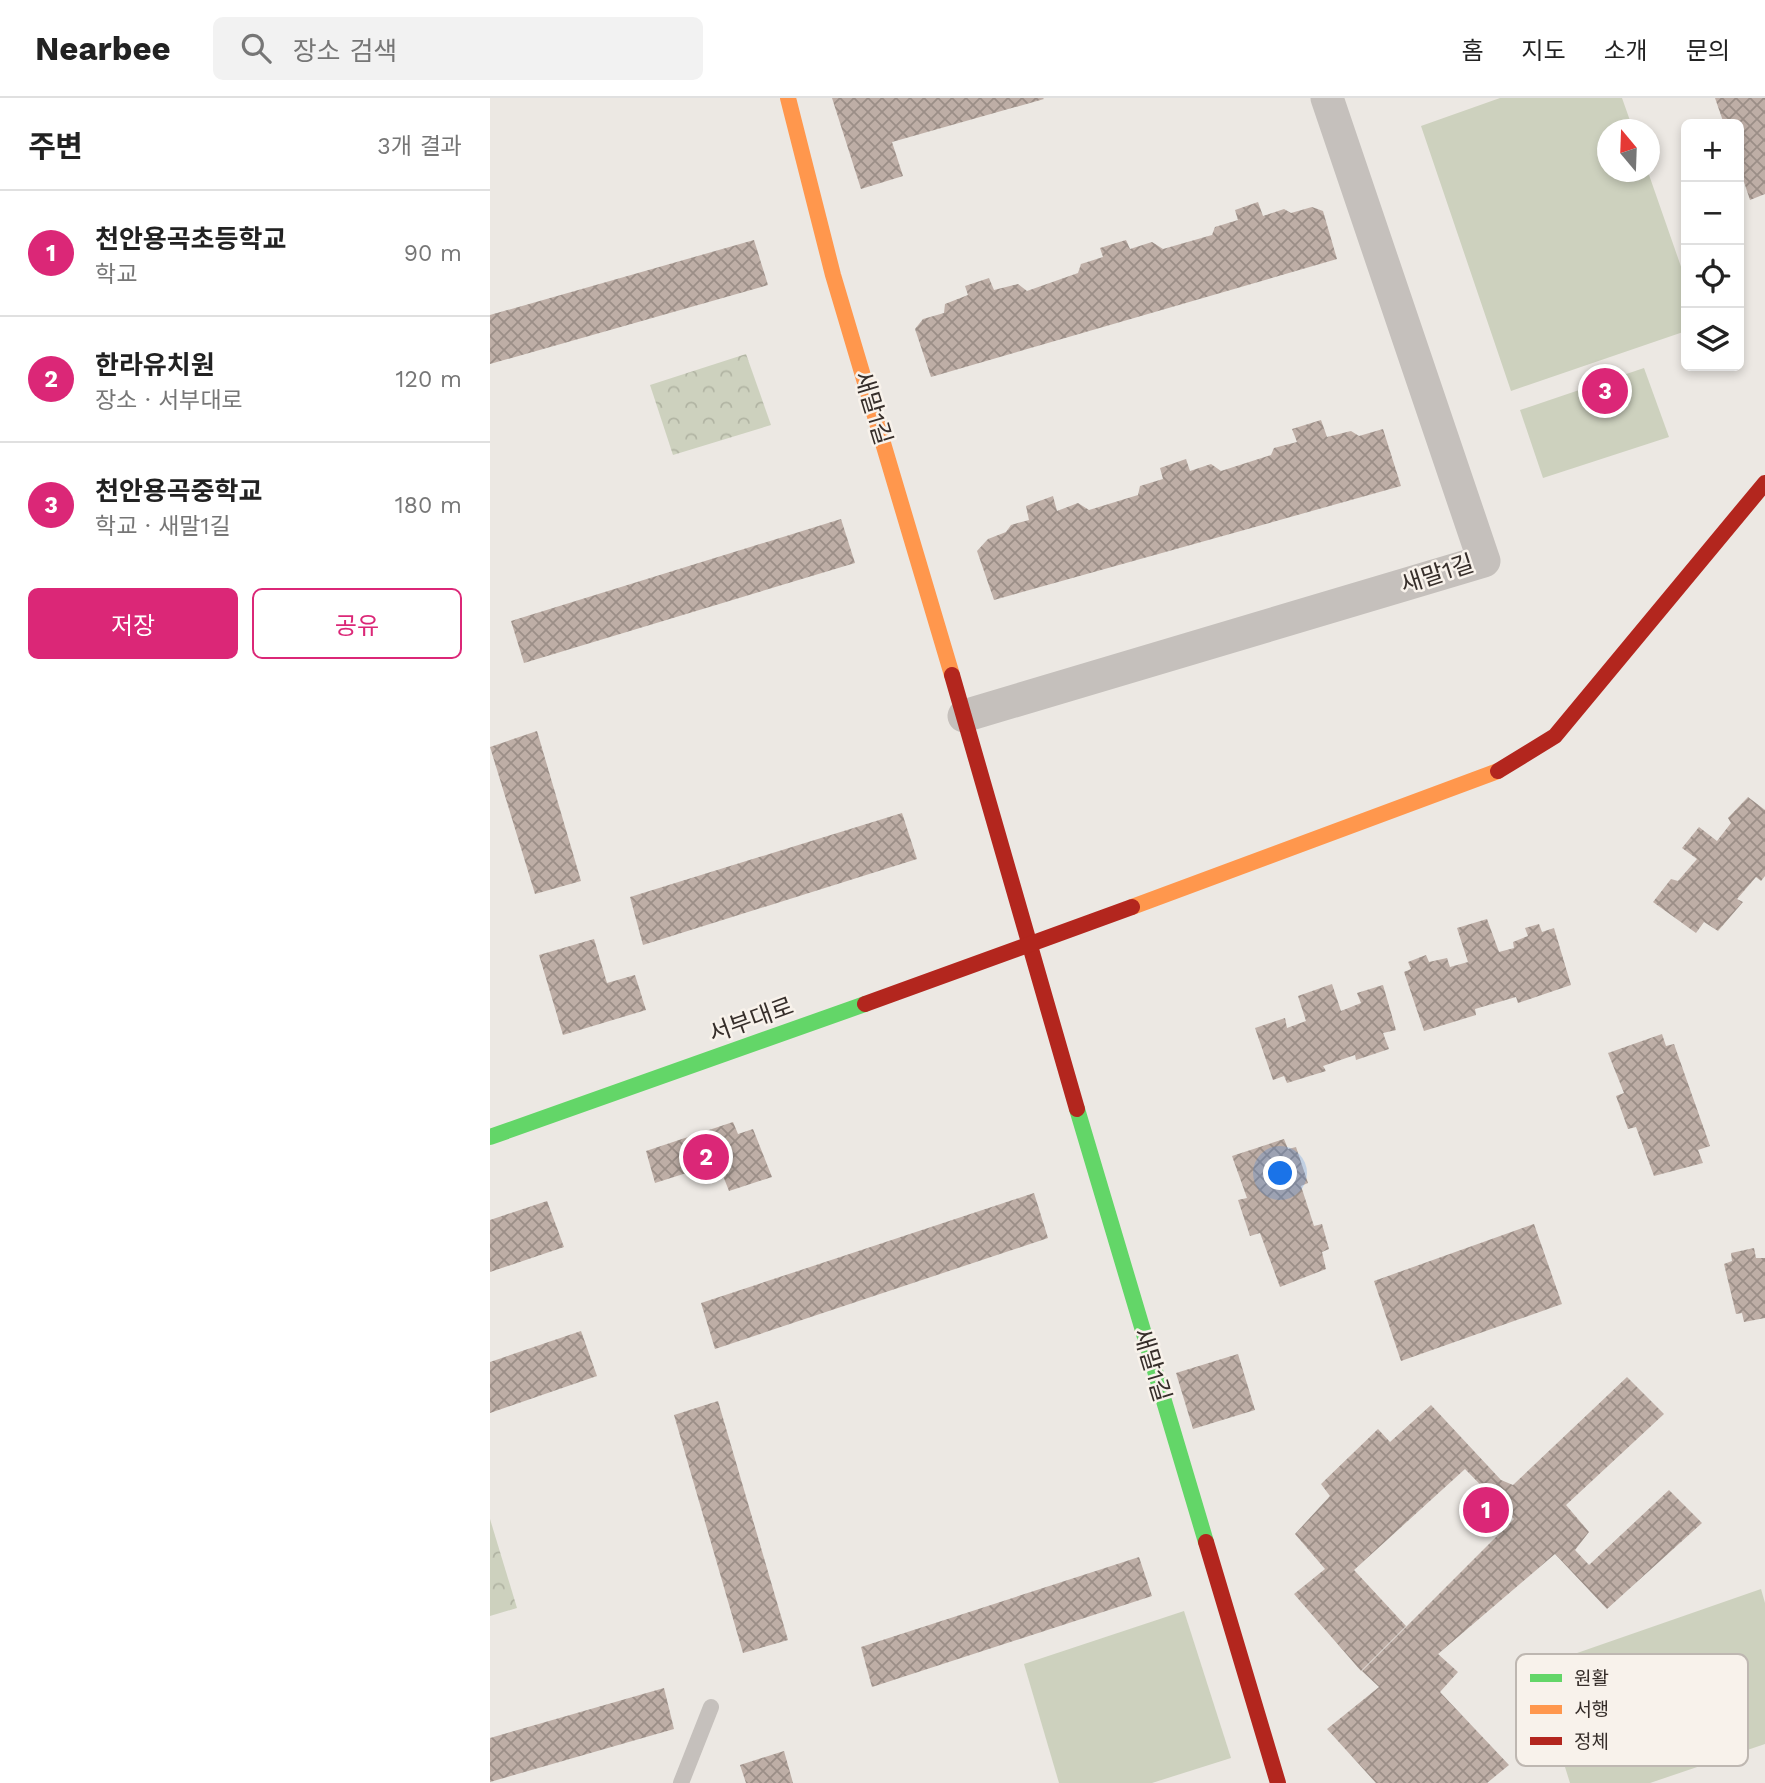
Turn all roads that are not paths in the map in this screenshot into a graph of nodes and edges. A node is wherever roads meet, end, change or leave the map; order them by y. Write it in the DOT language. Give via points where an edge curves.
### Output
graph roads {
  1 [pos="788,98"];
  2 [pos="1327,98"];
  3 [pos="1765,483"];
  4 [pos="964,716"];
  5 [pos="1028,946"];
  6 [pos="490,1137"];
  7 [pos="711,1707"];
  8 [pos="681,1783"];
  9 [pos="1278,1783"];
  1 -- 4 [label="street, 새말1길" via="836,285"];
  2 -- 4 [label="street, 새말1길" via="1484,561"];
  3 -- 5 [label="street" via="1555,736 1497,772"];
  4 -- 5 [label="street, 새말1길"];
  5 -- 6 [label="street, 서부대로"];
  5 -- 9 [label="street, 새말1길"];
  7 -- 8 [label="lane"];
}
